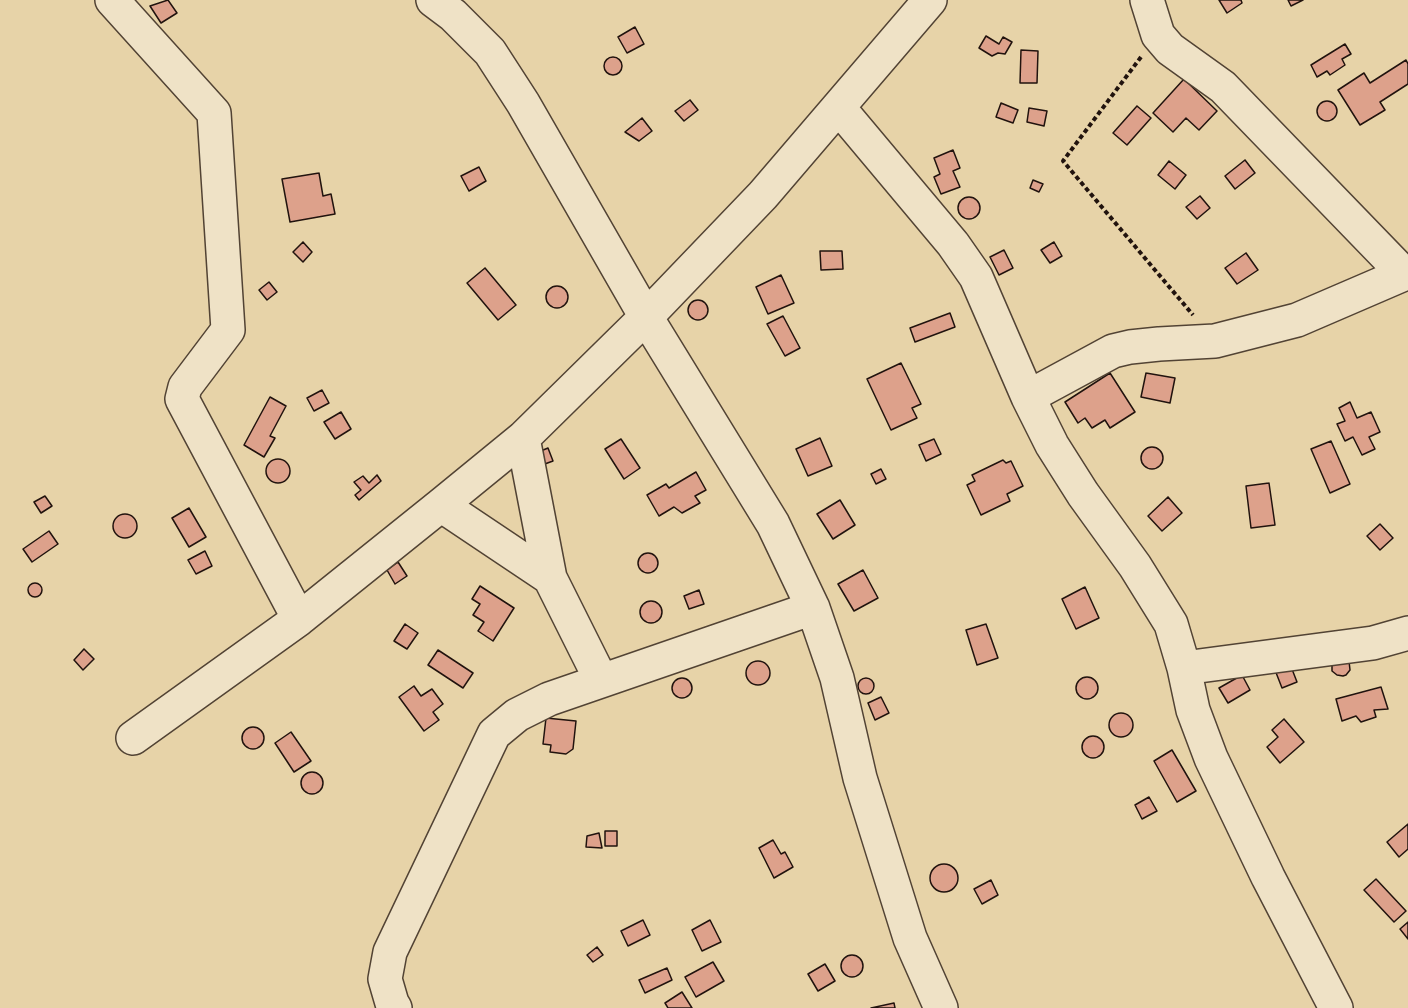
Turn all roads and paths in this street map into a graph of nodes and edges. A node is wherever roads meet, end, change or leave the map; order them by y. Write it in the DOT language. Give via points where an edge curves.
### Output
graph roads {
  1 [pos="112,0"];
  2 [pos="930,0"];
  3 [pos="1147,0"];
  4 [pos="447,5"];
  5 [pos="1158,34"];
  6 [pos="839,108"];
  7 [pos="1406,274"];
  8 [pos="646,316"];
  9 [pos="1215,341"];
  10 [pos="1028,397"];
  11 [pos="523,438"];
  12 [pos="441,506"];
  13 [pos="550,578"];
  14 [pos="813,608"];
  15 [pos="299,620"];
  16 [pos="1408,633"];
  17 [pos="1184,668"];
  18 [pos="601,680"];
  19 [pos="133,738"];
  20 [pos="395,1008"];
  21 [pos="942,1008"];
  22 [pos="1336,1008"];
  1 -- 15 [label="street" via="214,113 228,330 185,387 182,399"];
  2 -- 6 [label="street"];
  3 -- 5 [label="street"];
  4 -- 8 [label="street" via="490,52 523,103"];
  5 -- 7 [label="street" via="1170,49 1223,87"];
  5 -- 9 [label="path" via="1063,160"];
  6 -- 8 [label="street" via="763,195"];
  6 -- 10 [label="street" via="976,277"];
  7 -- 9 [label="street" via="1297,320"];
  8 -- 11 [label="street"];
  8 -- 14 [label="street" via="773,524"];
  9 -- 10 [label="street" via="1113,351"];
  10 -- 17 [label="street" via="1052,445 1171,624"];
  11 -- 12 [label="street"];
  11 -- 13 [label="street"];
  12 -- 13 [label="street"];
  12 -- 15 [label="street"];
  13 -- 18 [label="street"];
  14 -- 18 [label="street"];
  14 -- 21 [label="street" via="837,678 860,778 910,938"];
  15 -- 19 [label="street"];
  16 -- 17 [label="street" via="1373,643"];
  17 -- 22 [label="street" via="1193,710 1211,758"];
  18 -- 20 [label="street" via="517,715 494,734 390,952 385,979"];
}
